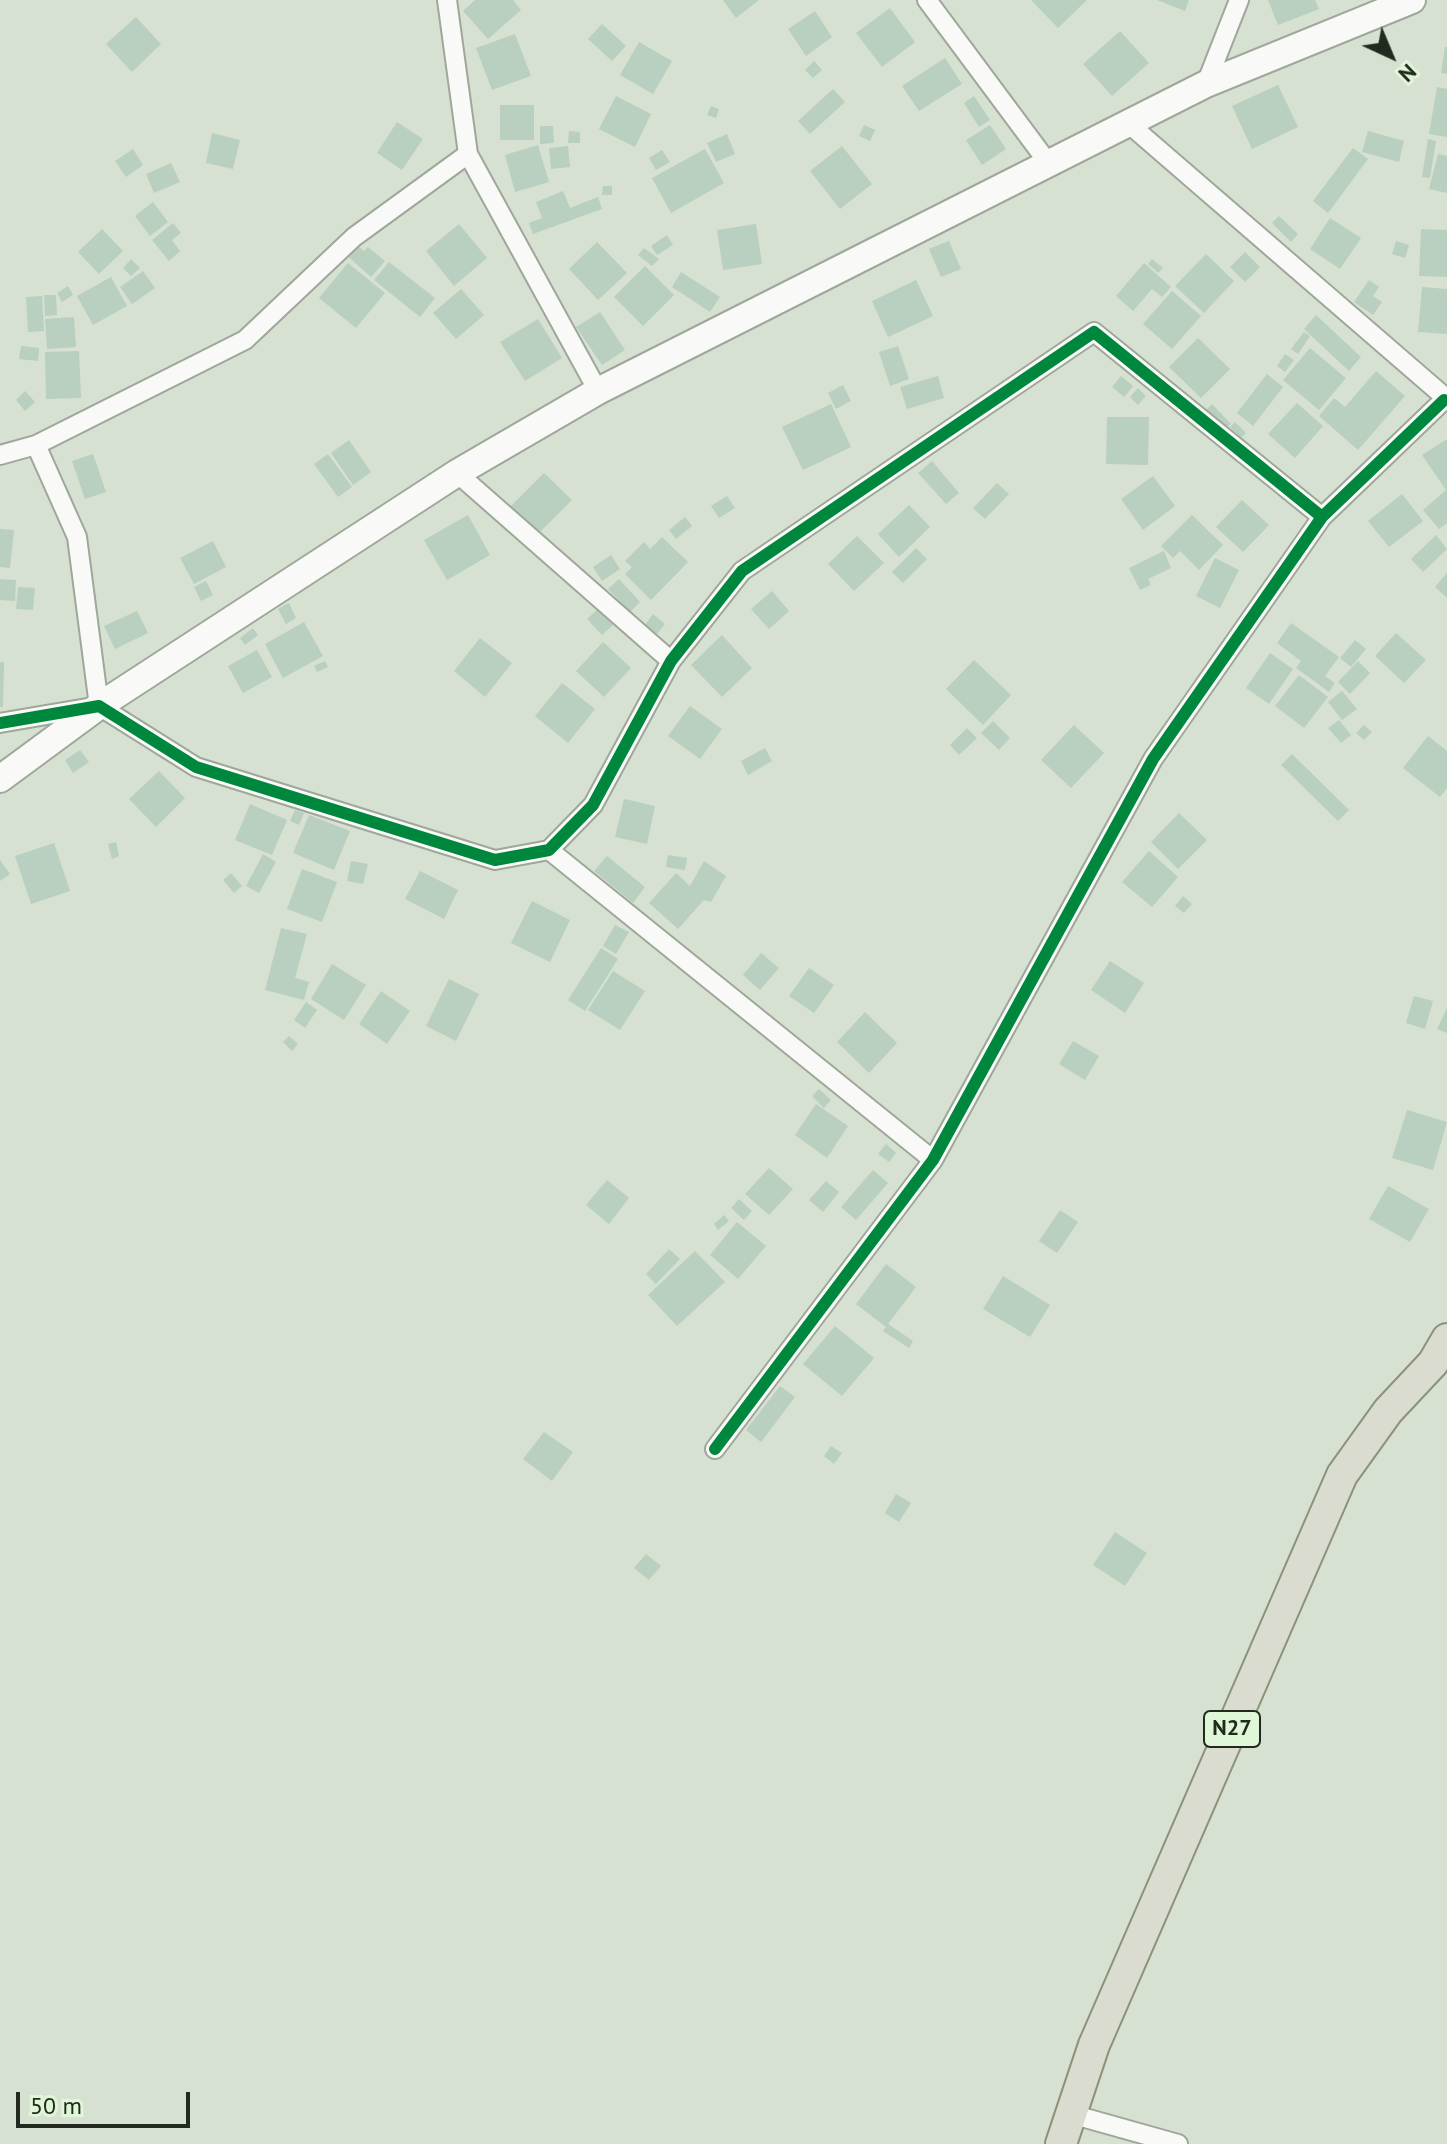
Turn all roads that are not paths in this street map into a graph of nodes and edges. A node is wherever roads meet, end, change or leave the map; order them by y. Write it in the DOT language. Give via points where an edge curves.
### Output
graph roads {
  1 [pos="447,0"];
  2 [pos="927,0"];
  3 [pos="1239,0"];
  4 [pos="1412,0"];
  5 [pos="1206,84"];
  6 [pos="1129,124"];
  7 [pos="468,154"];
  8 [pos="1049,164"];
  9 [pos="598,391"];
  10 [pos="1446,399"];
  11 [pos="36,445"];
  12 [pos="0,455"];
  13 [pos="457,473"];
  14 [pos="1322,517"];
  15 [pos="671,661"];
  16 [pos="99,706"];
  17 [pos="0,723"];
  18 [pos="0,779"];
  19 [pos="549,850"];
  20 [pos="933,1160"];
  21 [pos="1447,1339"];
  22 [pos="715,1449"];
  23 [pos="1071,2114"];
  24 [pos="1061,2144"];
  25 [pos="1178,2144"];
  1 -- 7 [label="street"];
  2 -- 8 [label="street"];
  3 -- 5 [label="street"];
  4 -- 5 [label="street"];
  5 -- 6 [label="street"];
  6 -- 8 [label="street"];
  6 -- 10 [label="street"];
  7 -- 9 [label="street"];
  7 -- 11 [label="street" via="354,237 245,340"];
  8 -- 9 [label="street"];
  9 -- 13 [label="street"];
  10 -- 14 [label="street"];
  11 -- 12 [label="street"];
  11 -- 16 [label="street" via="77,537"];
  13 -- 15 [label="street"];
  13 -- 16 [label="street"];
  14 -- 15 [label="street" via="1094,332 742,571"];
  14 -- 20 [label="street" via="1153,759"];
  15 -- 19 [label="street" via="593,805"];
  16 -- 17 [label="street"];
  16 -- 18 [label="street"];
  16 -- 19 [label="street" via="196,767 495,860"];
  19 -- 20 [label="street"];
  20 -- 22 [label="street"];
  21 -- 23 [label="main road, N27" via="1342,1475 1094,2045"];
  23 -- 24 [label="main road, N27"];
  23 -- 25 [label="street"];
}
